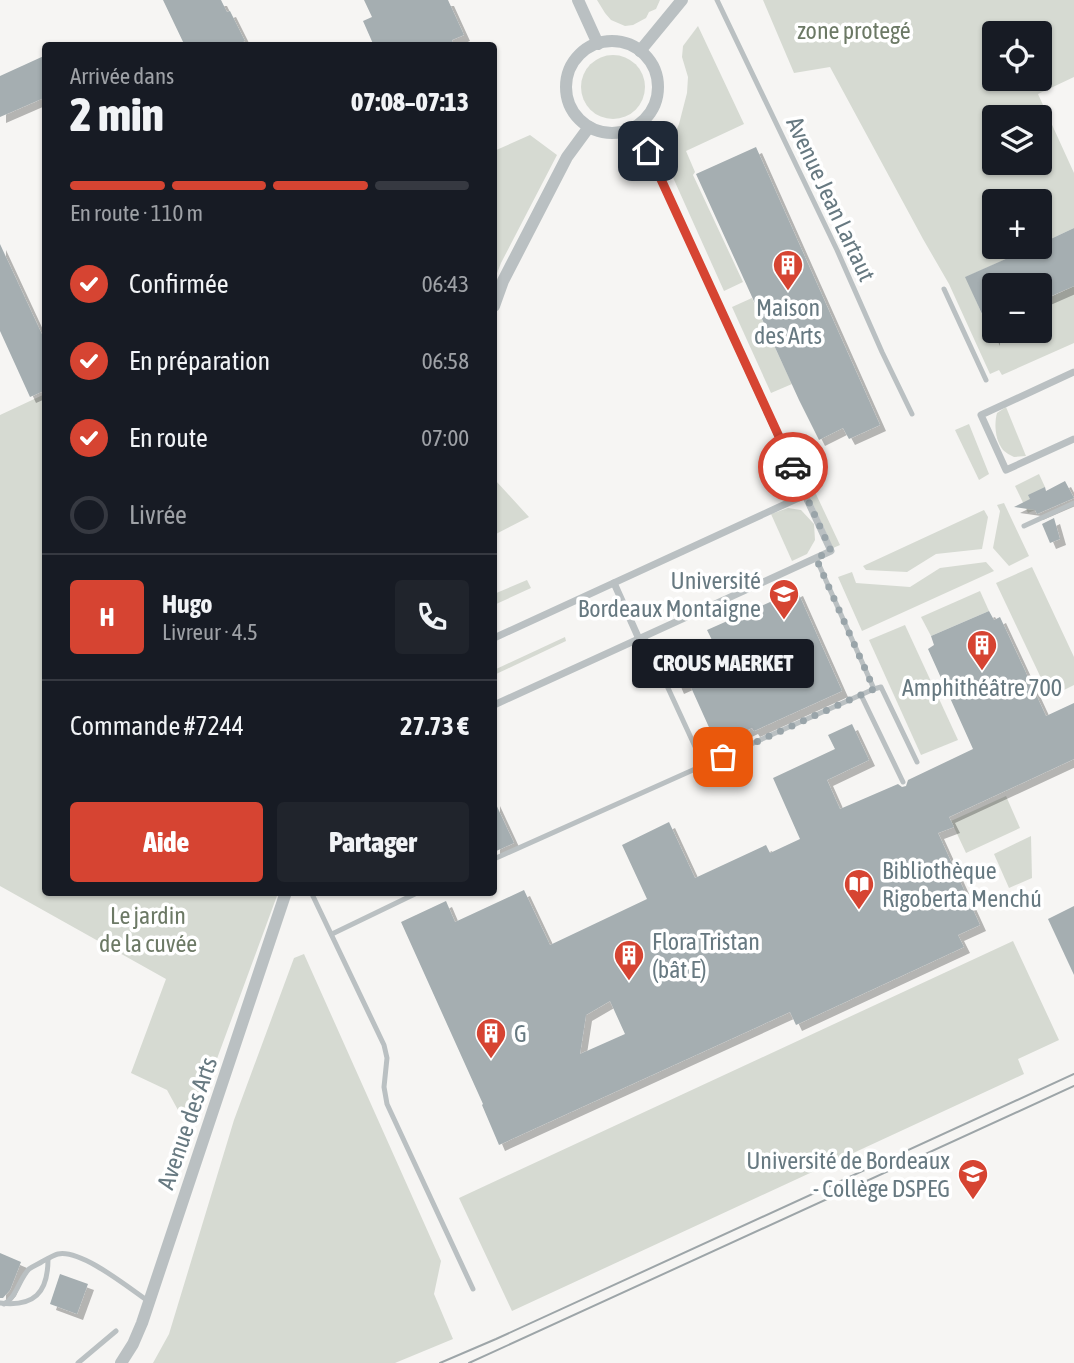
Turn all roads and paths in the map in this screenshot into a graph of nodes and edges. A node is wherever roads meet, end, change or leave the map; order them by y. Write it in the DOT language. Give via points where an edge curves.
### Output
graph roads {
  1 [pos="578,0"];
  2 [pos="682,0"];
  3 [pos="717,0"];
  4 [pos="598,44"];
  5 [pos="640,51"];
  6 [pos="589,127"];
  7 [pos="634,128"];
  8 [pos="944,289"];
  9 [pos="497,298"];
  10 [pos="1074,372"];
  11 [pos="986,380"];
  12 [pos="912,414"];
  13 [pos="1074,439"];
  14 [pos="805,495"];
  15 [pos="1074,503"];
  16 [pos="1024,526"];
  17 [pos="816,558"];
  18 [pos="614,583"];
  19 [pos="497,637"];
  20 [pos="641,637"];
  21 [pos="874,689"];
  22 [pos="861,695"];
  23 [pos="497,704"];
  24 [pos="917,762"];
  25 [pos="705,766"];
  26 [pos="902,782"];
  27 [pos="497,858"];
  28 [pos="285,896"];
  29 [pos="314,896"];
  30 [pos="411,896"];
  31 [pos="332,934"];
  32 [pos="48,1259"];
  33 [pos="473,1289"];
  34 [pos="148,1301"];
  35 [pos="2,1303"];
  36 [pos="116,1331"];
  37 [pos="78,1363"];
  38 [pos="121,1363"];
  1 -- 4 [label="street"];
  2 -- 5 [label="street"];
  3 -- 12 [label="lane, Avenue Jean Lartaut"];
  4 -- 5 [label="street" via="613,41"];
  4 -- 6 [label="street" via="577,58 566,82 571,108"];
  5 -- 7 [label="street" via="657,76 658,91 654,106"];
  6 -- 7 [label="street" via="604,133"];
  6 -- 9 [label="street" via="567,157"];
  7 -- 14 [label="street"];
  8 -- 11 [label="lane"];
  10 -- 13 [label="street" via="981,415 1006,470"];
  14 -- 17 [label="street" via="831,551"];
  14 -- 18 [label="street"];
  15 -- 16 [label="lane"];
  17 -- 20 [label="street"];
  17 -- 21 [label="lane"];
  18 -- 19 [label="street"];
  18 -- 20 [label="street"];
  20 -- 23 [label="street"];
  20 -- 25 [label="lane"];
  21 -- 22 [label="lane"];
  21 -- 24 [label="lane" via="881,687"];
  22 -- 25 [label="lane"];
  22 -- 26 [label="lane"];
  25 -- 27 [label="lane"];
  28 -- 34 [label="street, Avenue des Arts"];
  29 -- 31 [label="lane"];
  30 -- 31 [label="lane"];
  31 -- 33 [label="lane" via="384,1045 387,1104"];
  32 -- 34 [label="lane" via="57,1254 81,1258"];
  32 -- 35 [label="lane" via="31,1268 12,1298"];
  32 -- 35 [label="lane" via="47,1281 36,1297"];
  34 -- 38 [label="street, Avenue des Arts"];
  36 -- 37 [label="lane"];
}
